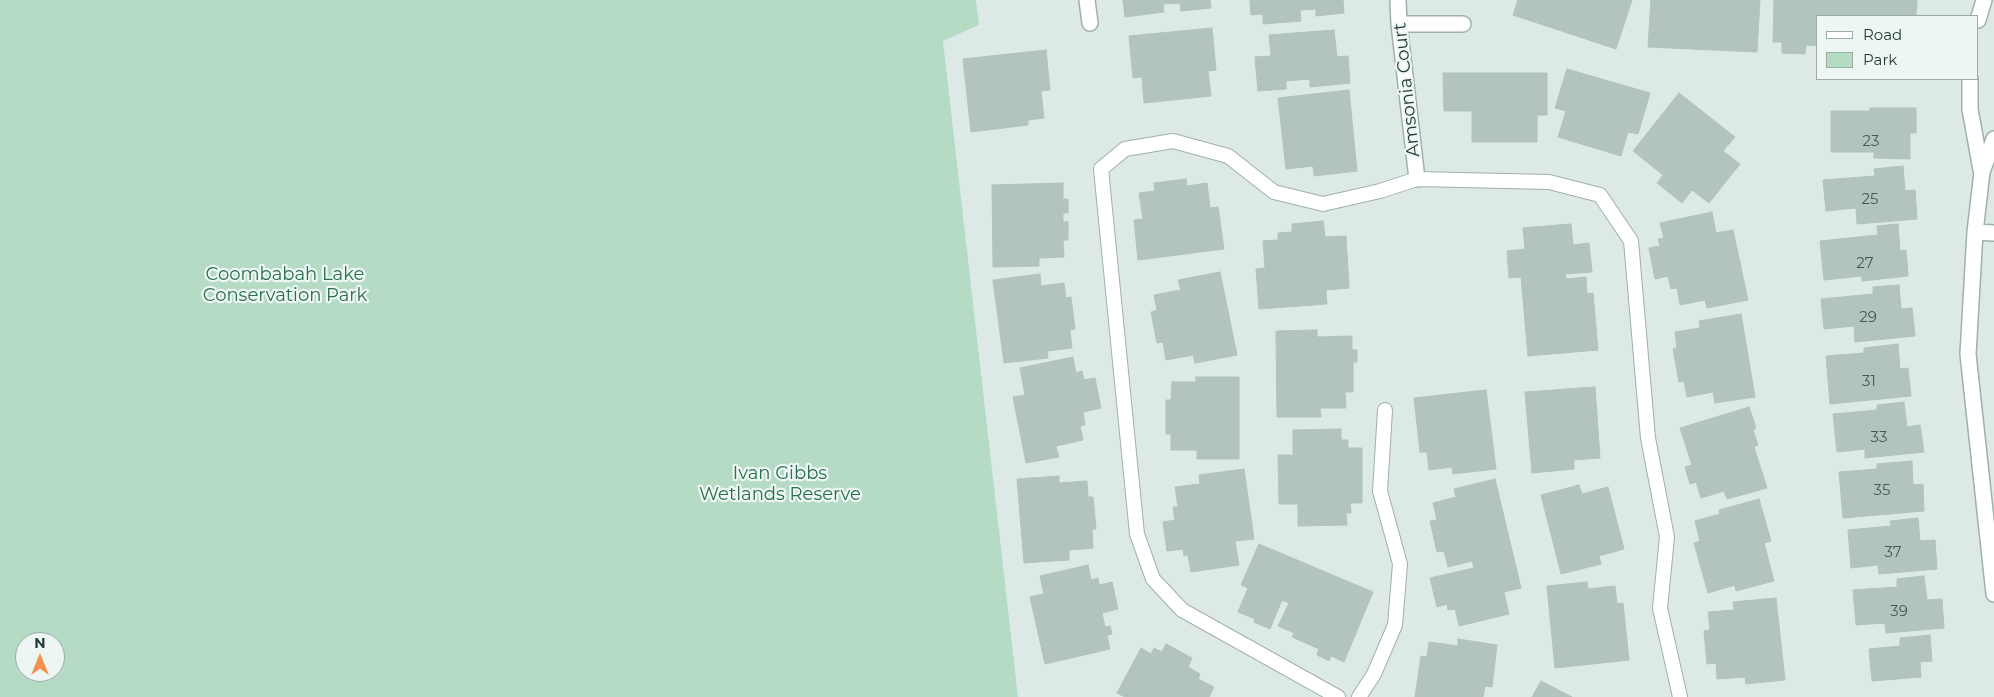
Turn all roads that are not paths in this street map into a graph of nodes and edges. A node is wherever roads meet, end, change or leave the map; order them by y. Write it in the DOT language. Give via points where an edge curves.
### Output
graph roads {
  1 [pos="1087,0"];
  2 [pos="1398,0"];
  3 [pos="1984,0"];
  4 [pos="1979,17"];
  5 [pos="1090,23"];
  6 [pos="1399,24"];
  7 [pos="1463,24"];
  8 [pos="1970,80"];
  9 [pos="1994,139"];
  10 [pos="1982,172"];
  11 [pos="1417,179"];
  12 [pos="1975,232"];
  13 [pos="1994,233"];
  14 [pos="1385,410"];
  15 [pos="1994,594"];
  16 [pos="1338,697"];
  17 [pos="1359,697"];
  18 [pos="1680,697"];
  1 -- 5 [label="street"];
  2 -- 6 [label="street, Amsonia Court"];
  3 -- 4 [label="street"];
  6 -- 7 [label="street"];
  6 -- 11 [label="street, Amsonia Court"];
  8 -- 10 [label="street" via="1970,109"];
  9 -- 10 [label="street"];
  10 -- 12 [label="street"];
  11 -- 16 [label="lane" via="1323,204 1274,192 1228,156 1173,141 1125,149 1101,169 1137,534 1154,579 1182,610"];
  11 -- 18 [label="lane" via="1549,182 1600,195 1631,241 1648,438 1667,537 1660,608"];
  12 -- 13 [label="street"];
  12 -- 15 [label="street" via="1968,354"];
  14 -- 17 [label="lane" via="1380,490 1400,564 1395,625 1374,674"];
}
